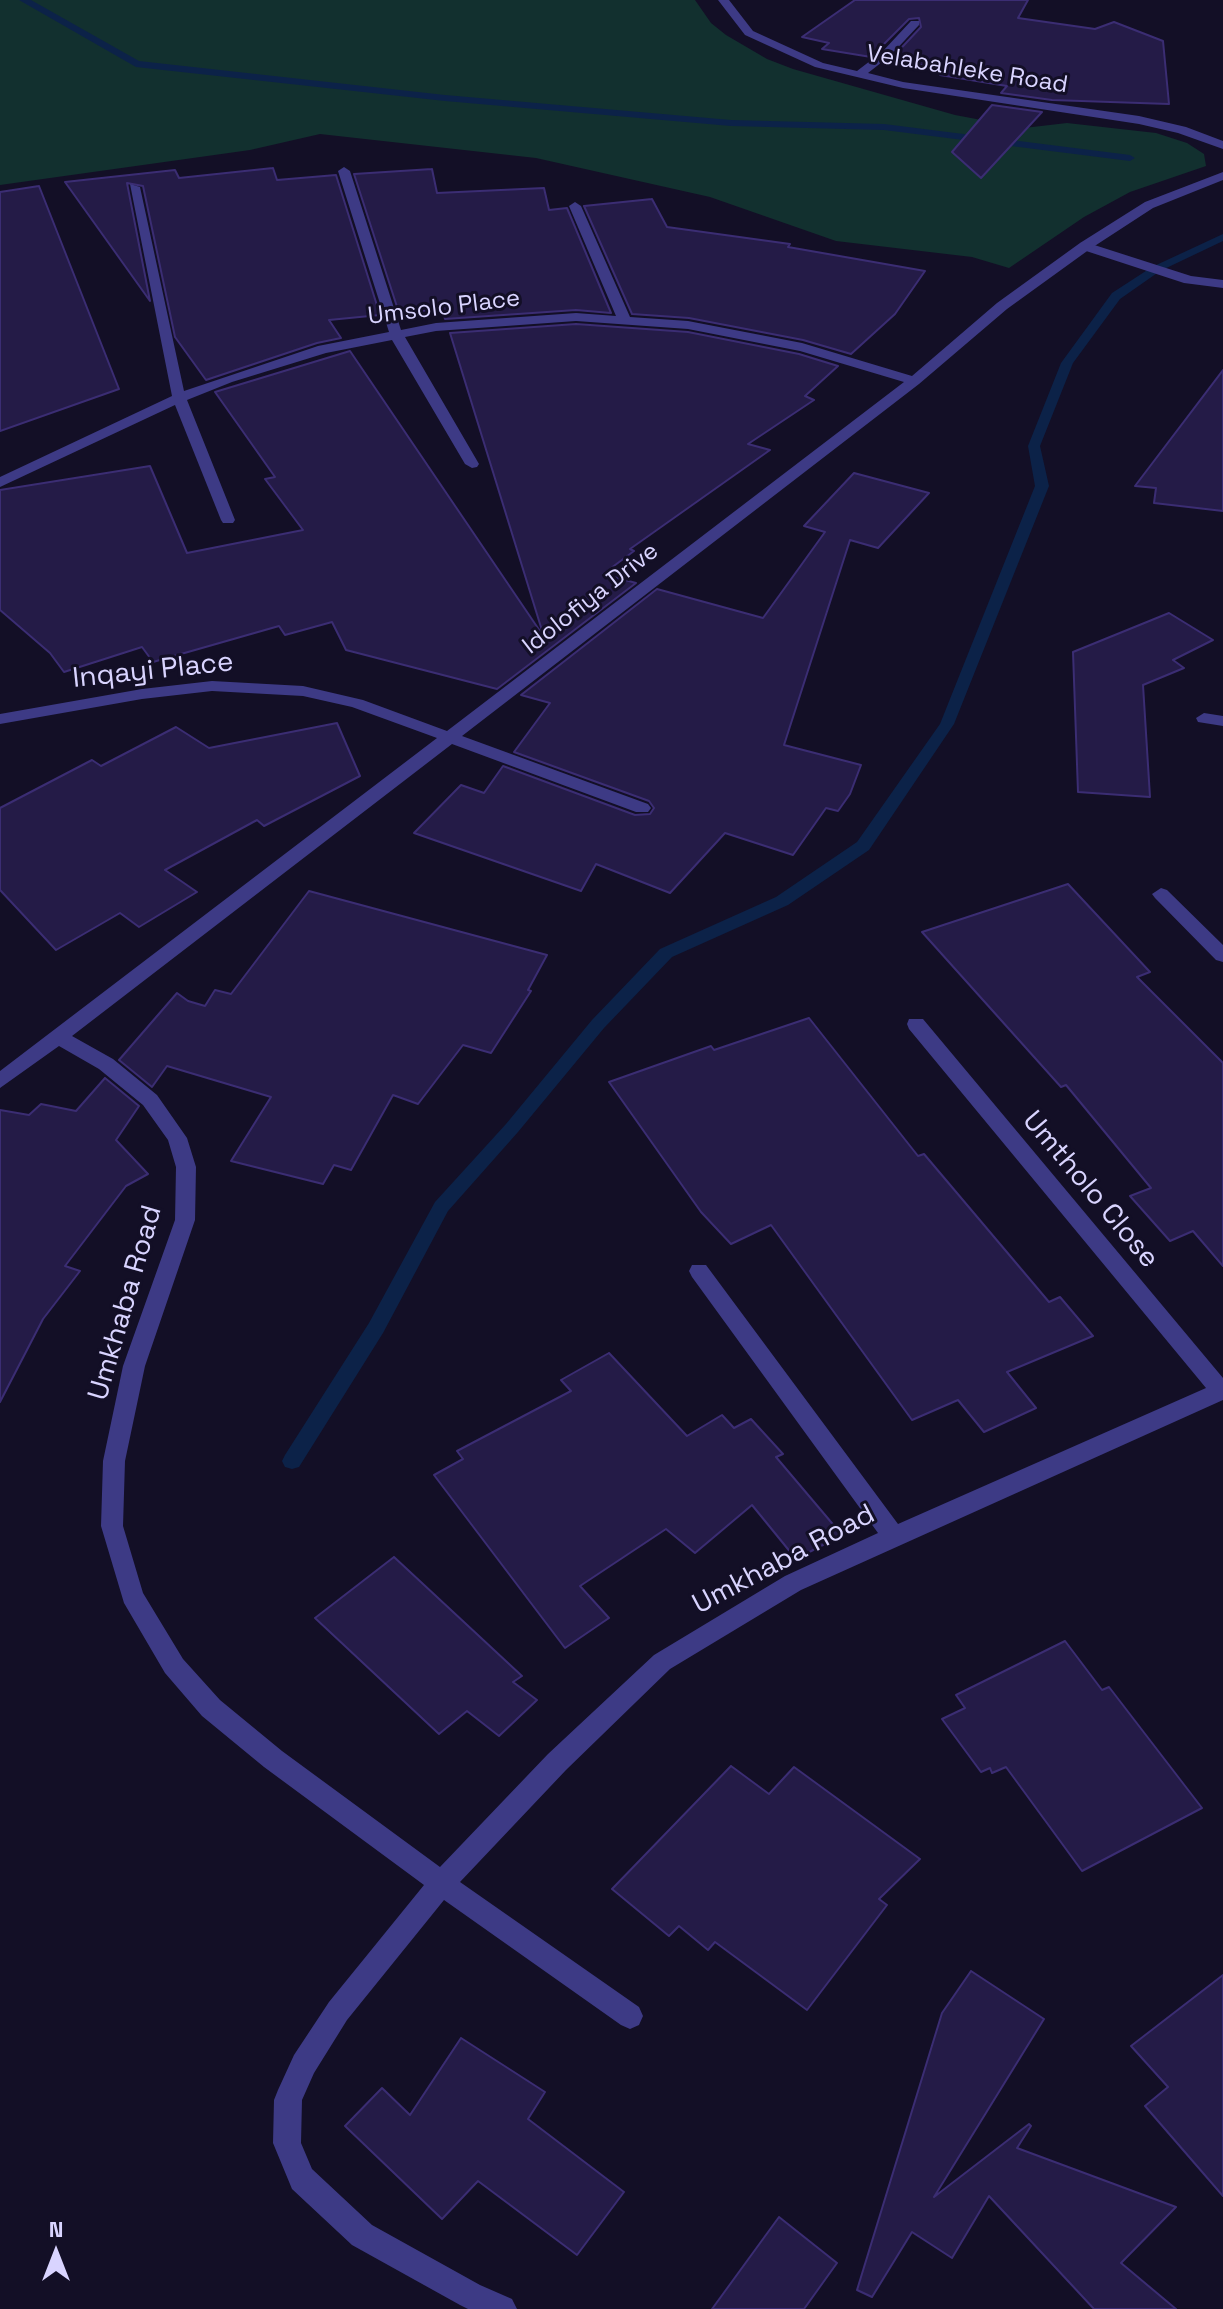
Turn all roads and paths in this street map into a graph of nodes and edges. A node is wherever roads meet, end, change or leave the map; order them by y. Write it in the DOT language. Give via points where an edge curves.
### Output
graph roads {
  1 [pos="723,0"];
  2 [pos="915,23"];
  3 [pos="859,75"];
  4 [pos="1223,145"];
  5 [pos="344,171"];
  6 [pos="1223,176"];
  7 [pos="134,187"];
  8 [pos="575,206"];
  9 [pos="1085,246"];
  10 [pos="1223,284"];
  11 [pos="624,319"];
  12 [pos="396,334"];
  13 [pos="914,381"];
  14 [pos="179,398"];
  15 [pos="472,464"];
  16 [pos="0,483"];
  17 [pos="228,520"];
  18 [pos="1204,718"];
  19 [pos="0,719"];
  20 [pos="1223,721"];
  21 [pos="449,739"];
  22 [pos="642,808"];
  23 [pos="1161,894"];
  24 [pos="1223,956"];
  25 [pos="916,1024"];
  26 [pos="60,1038"];
  27 [pos="0,1081"];
  28 [pos="699,1271"];
  29 [pos="1222,1391"];
  30 [pos="894,1536"];
  31 [pos="442,1883"];
  32 [pos="630,2016"];
  33 [pos="502,2309"];
  1 -- 3 [label="street, Velabahleke Road" via="749,33 819,65"];
  2 -- 3 [label="street"];
  3 -- 4 [label="street, Velabahleke Road" via="1139,120"];
  5 -- 12 [label="street"];
  6 -- 9 [label="street, Idolofiya Drive" via="1149,205"];
  7 -- 14 [label="street"];
  8 -- 11 [label="street"];
  9 -- 10 [label="street" via="1189,280"];
  9 -- 13 [label="street, Idolofiya Drive" via="1002,306"];
  11 -- 12 [label="street, Umsolo Place" via="535,318"];
  11 -- 13 [label="street, Umsolo Place" via="758,337"];
  12 -- 14 [label="street, Umsolo Place" via="276,363"];
  12 -- 15 [label="street"];
  13 -- 21 [label="street, Idolofiya Drive"];
  14 -- 16 [label="street, Umsolo Place"];
  14 -- 17 [label="street"];
  18 -- 20 [label="street"];
  19 -- 21 [label="street, Inqayi Place" via="142,694 254,686 357,703"];
  21 -- 22 [label="street, Inqayi Place"];
  21 -- 26 [label="street, Idolofiya Drive"];
  23 -- 24 [label="street"];
  25 -- 29 [label="street, Umtholo Close"];
  26 -- 27 [label="street, Idolofiya Drive"];
  26 -- 31 [label="street, Umkhaba Road" via="106,1064 150,1100 177,1138 186,1167 185,1220 134,1366 114,1461 112,1526 132,1596 174,1666 211,1708"];
  28 -- 30 [label="street"];
  29 -- 30 [label="street, Umkhaba Road"];
  30 -- 31 [label="street, Umkhaba Road" via="793,1583 662,1662"];
  31 -- 32 [label="street, Umkhaba Road"];
  31 -- 33 [label="street, Umkhaba Road" via="338,2011 304,2064 288,2100 287,2143 302,2179 362,2235"];
}
